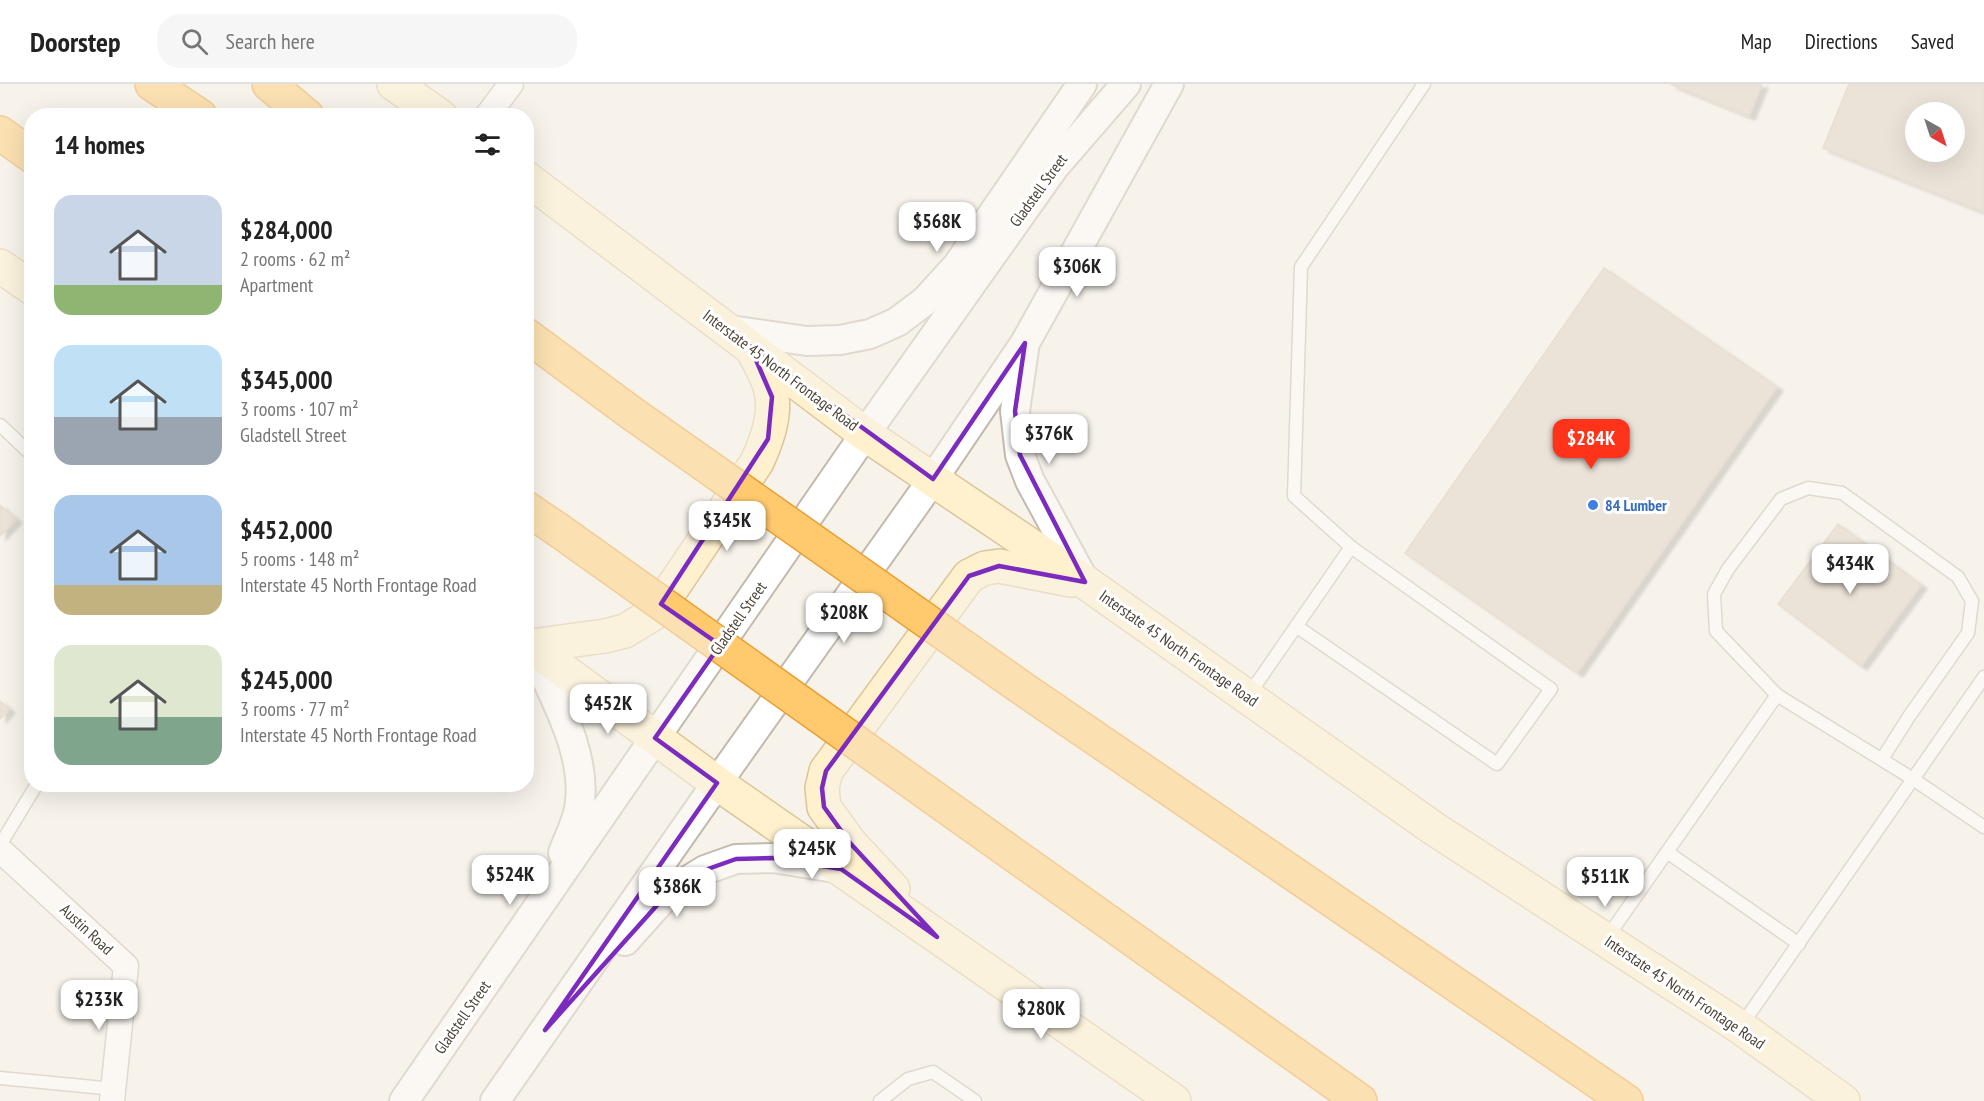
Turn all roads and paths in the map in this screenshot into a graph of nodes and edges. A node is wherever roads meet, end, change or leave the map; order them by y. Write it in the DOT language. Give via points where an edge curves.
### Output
graph roads {
  1 [pos="152,84"];
  2 [pos="269,84"];
  3 [pos="394,84"];
  4 [pos="511,84"];
  5 [pos="1082,84"];
  6 [pos="1126,84"];
  7 [pos="1169,84"];
  8 [pos="1424,84"];
  9 [pos="188,108"];
  10 [pos="298,108"];
  11 [pos="428,108"];
  12 [pos="493,108"];
  13 [pos="0,133"];
  14 [pos="24,150"];
  15 [pos="534,184"];
  16 [pos="0,266"];
  17 [pos="24,282"];
  18 [pos="740,338"];
  19 [pos="534,341"];
  20 [pos="1025,343"];
  21 [pos="0,425"];
  22 [pos="865,434"];
  23 [pos="24,447"];
  24 [pos="933,479"];
  25 [pos="534,513"];
  26 [pos="1351,547"];
  27 [pos="1085,582"];
  28 [pos="1296,626"];
  29 [pos="534,643"];
  30 [pos="534,648"];
  31 [pos="534,655"];
  32 [pos="1984,677"];
  33 [pos="1777,695"];
  34 [pos="1247,697"];
  35 [pos="655,738"];
  36 [pos="1882,759"];
  37 [pos="1913,779"];
  38 [pos="717,783"];
  39 [pos="32,792"];
  40 [pos="1984,827"];
  41 [pos="0,845"];
  42 [pos="0,850"];
  43 [pos="1667,852"];
  44 [pos="841,869"];
  45 [pos="552,887"];
  46 [pos="937,937"];
  47 [pos="1606,939"];
  48 [pos="1799,944"];
  49 [pos="1740,1027"];
  50 [pos="545,1030"];
  51 [pos="0,1078"];
  52 [pos="113,1095"];
  53 [pos="404,1101"];
  54 [pos="495,1101"];
  55 [pos="880,1101"];
  56 [pos="975,1101"];
  57 [pos="1173,1101"];
  58 [pos="1360,1101"];
  59 [pos="1626,1101"];
  60 [pos="1843,1101"];
  1 -- 9 [label="highway"];
  2 -- 10 [label="highway"];
  3 -- 11 [label="main road"];
  4 -- 12 [label="street"];
  5 -- 18 [label="street" via="957,266 925,301 897,322 870,334 840,340"];
  6 -- 22 [label="street, Gladstell Street" via="1055,165"];
  7 -- 20 [label="street"];
  8 -- 26 [label="lane" via="1301,267 1294,496"];
  13 -- 14 [label="highway"];
  15 -- 18 [label="main road, Interstate 45 North Frontage Road"];
  16 -- 17 [label="main road"];
  18 -- 22 [label="main road, Interstate 45 North Frontage Road"];
  18 -- 29 [label="main road" via="767,377 772,398 768,439 757,462 656,612 625,631"];
  19 -- 59 [label="highway, bridge" via="1019,686"];
  20 -- 24 [label="street"];
  20 -- 27 [label="street" via="1015,411 1020,455 1030,482"];
  21 -- 23 [label="lane"];
  22 -- 24 [label="main road, Interstate 45 North Frontage Road"];
  22 -- 35 [label="street, Gladstell Street"];
  24 -- 27 [label="main road, Interstate 45 North Frontage Road"];
  24 -- 38 [label="street"];
  25 -- 58 [label="highway, bridge"];
  26 -- 28 [label="lane"];
  26 -- 28 [label="lane" via="1551,689 1497,764"];
  27 -- 34 [label="main road, Interstate 45 North Frontage Road"];
  27 -- 46 [label="main road" via="999,566 969,576 826,771 822,788 824,807 850,843"];
  28 -- 34 [label="lane"];
  30 -- 35 [label="main road"];
  31 -- 45 [label="street" via="576,749 580,776 579,809"];
  32 -- 37 [label="lane"];
  33 -- 36 [label="lane"];
  33 -- 36 [label="lane" via="1716,631 1714,594 1781,499 1808,488 1842,494 1958,577 1972,601 1968,633"];
  33 -- 43 [label="lane"];
  34 -- 47 [label="main road, Interstate 45 North Frontage Road" via="1433,828"];
  35 -- 38 [label="main road"];
  35 -- 45 [label="street, Gladstell Street"];
  36 -- 37 [label="lane"];
  37 -- 40 [label="lane"];
  37 -- 48 [label="lane"];
  38 -- 44 [label="main road"];
  38 -- 50 [label="street"];
  39 -- 41 [label="lane"];
  42 -- 52 [label="street, Austin Road" via="126,966"];
  43 -- 47 [label="lane"];
  43 -- 48 [label="lane"];
  44 -- 46 [label="main road"];
  44 -- 50 [label="street" via="773,858 736,859 705,870 668,893"];
  45 -- 53 [label="street, Gladstell Street"];
  46 -- 57 [label="main road"];
  47 -- 49 [label="main road, Interstate 45 North Frontage Road"];
  48 -- 49 [label="lane"];
  49 -- 60 [label="main road, Interstate 45 North Frontage Road"];
  50 -- 54 [label="street"];
  51 -- 52 [label="lane"];
  55 -- 56 [label="lane" via="908,1079 933,1072"];
}
